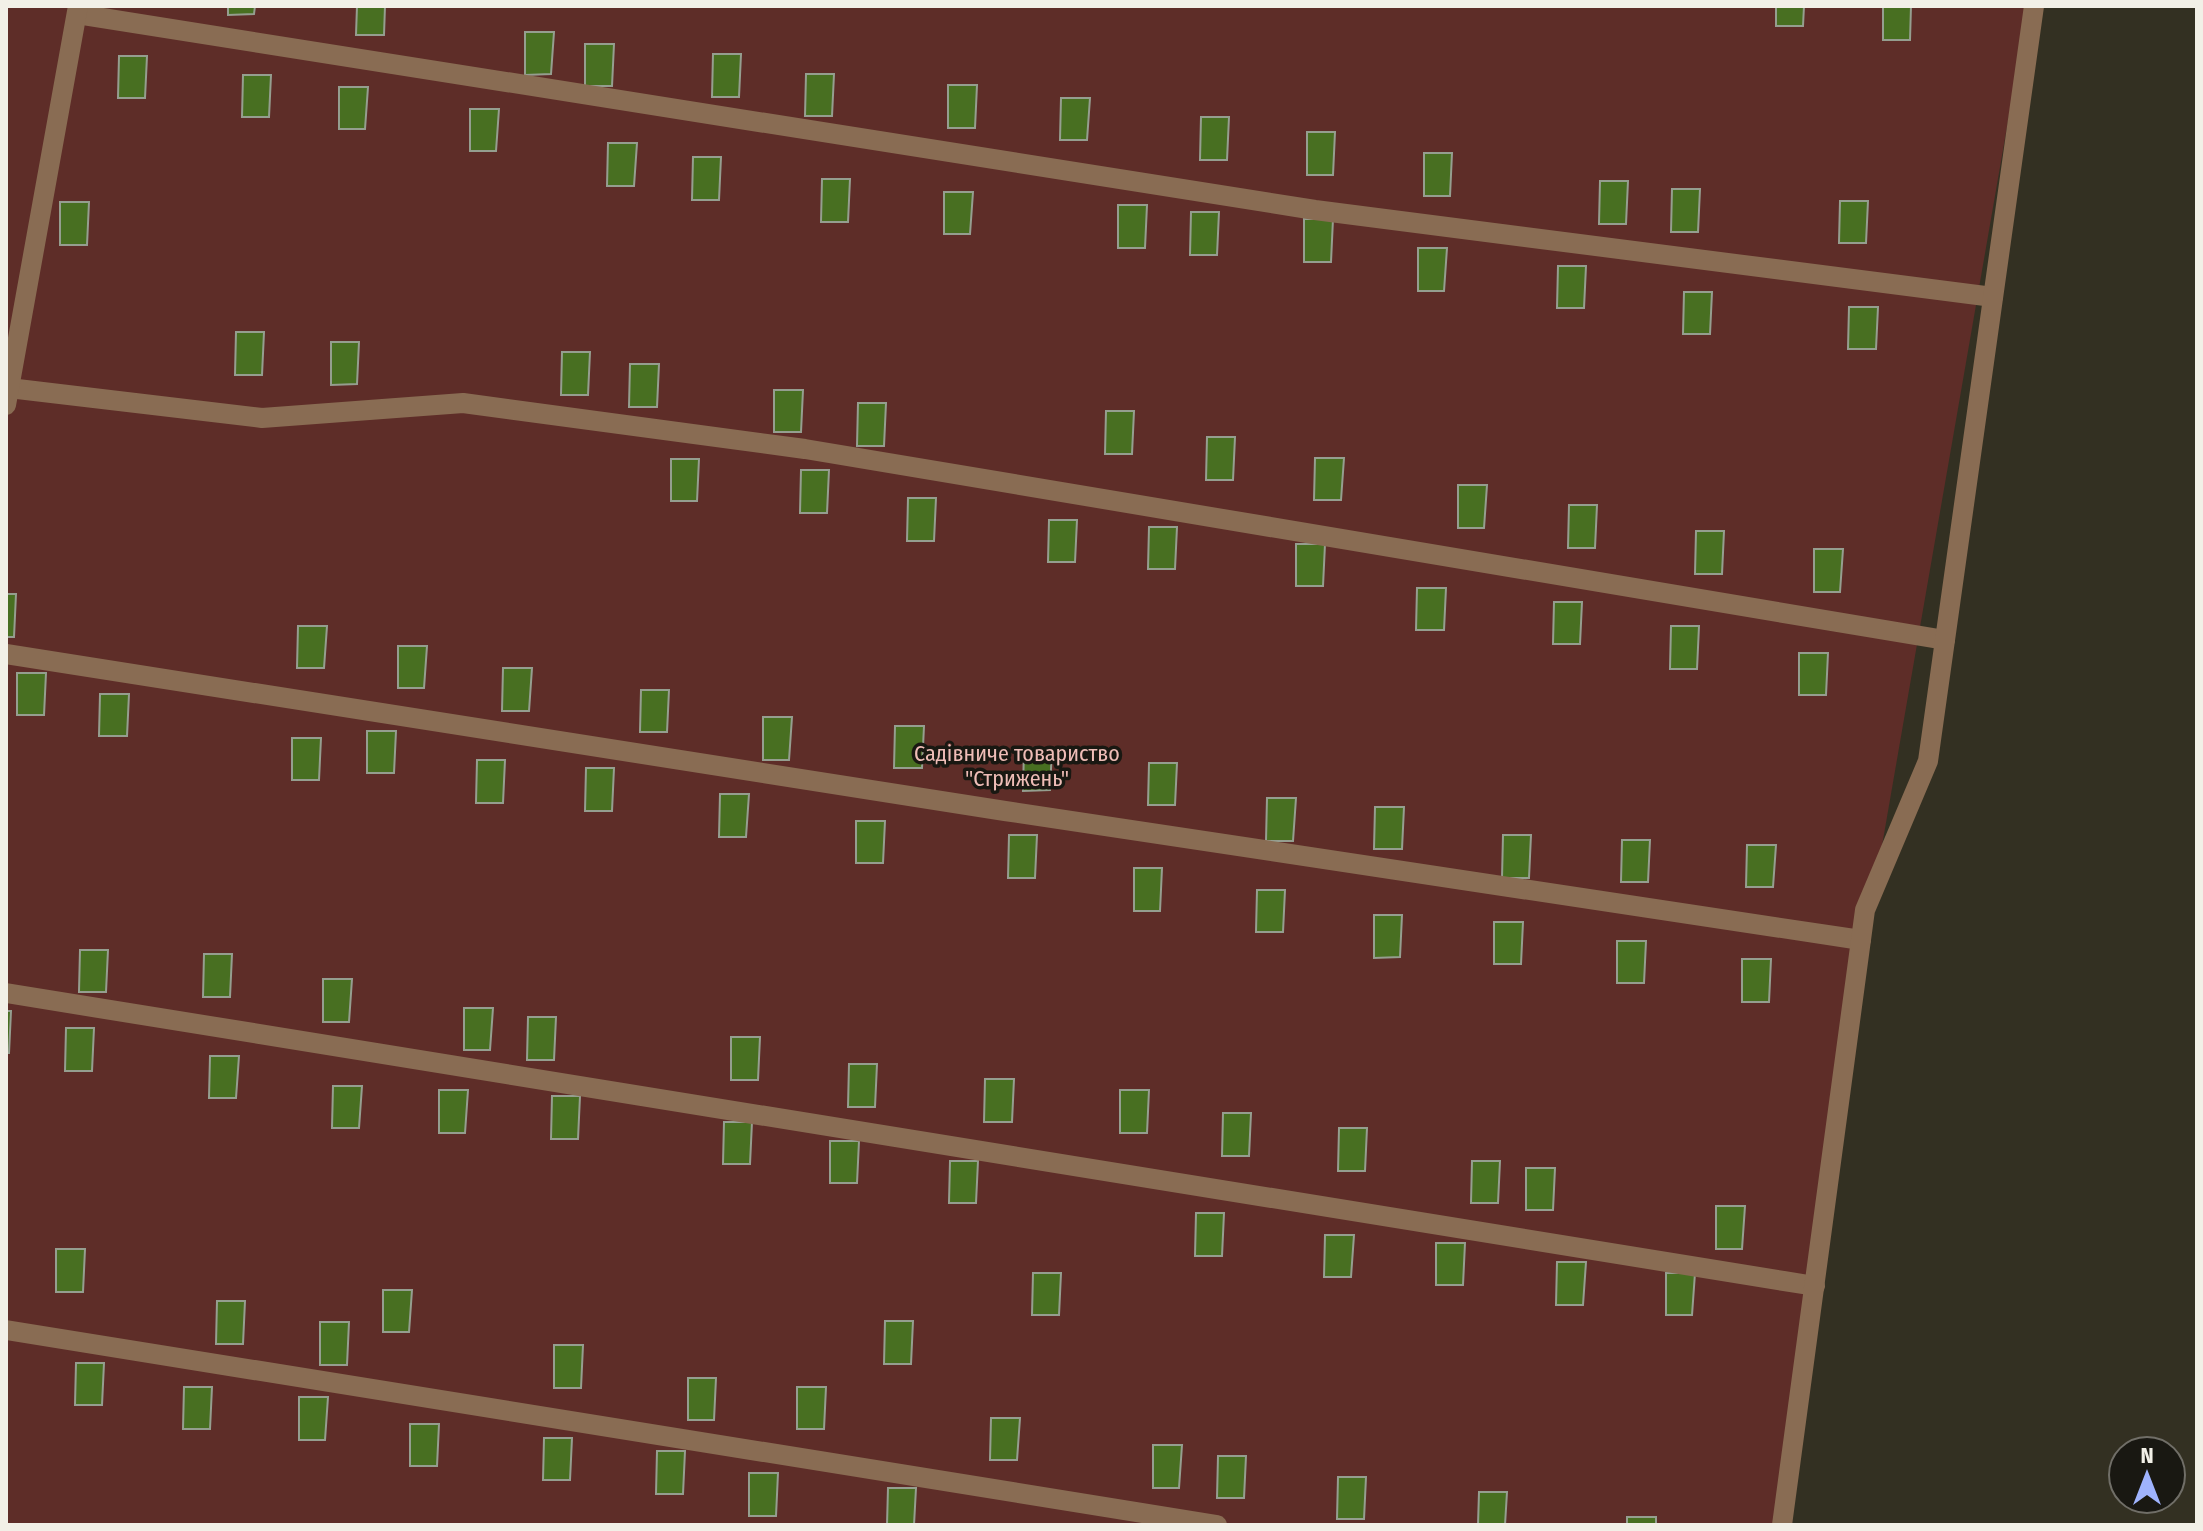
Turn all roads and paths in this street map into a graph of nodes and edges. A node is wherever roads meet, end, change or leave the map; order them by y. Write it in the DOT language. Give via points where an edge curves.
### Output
graph roads {
  1 [pos="2034,6"];
  2 [pos="78,10"];
  3 [pos="1993,297"];
  4 [pos="8,396"];
  5 [pos="1945,640"];
  6 [pos="6,654"];
  7 [pos="1861,940"];
  8 [pos="6,993"];
  9 [pos="1815,1286"];
  10 [pos="6,1330"];
  11 [pos="1217,1525"];
  12 [pos="1782,1525"];
  1 -- 3 [label="street"];
  2 -- 3 [label="street" via="1315,210"];
  2 -- 4 [label="street"];
  3 -- 5 [label="street"];
  4 -- 5 [label="street" via="262,418 463,403 805,449"];
  5 -- 7 [label="street" via="1928,761 1865,910"];
  6 -- 7 [label="street"];
  7 -- 9 [label="street"];
  8 -- 9 [label="street"];
  9 -- 12 [label="street"];
  10 -- 11 [label="street"];
}
